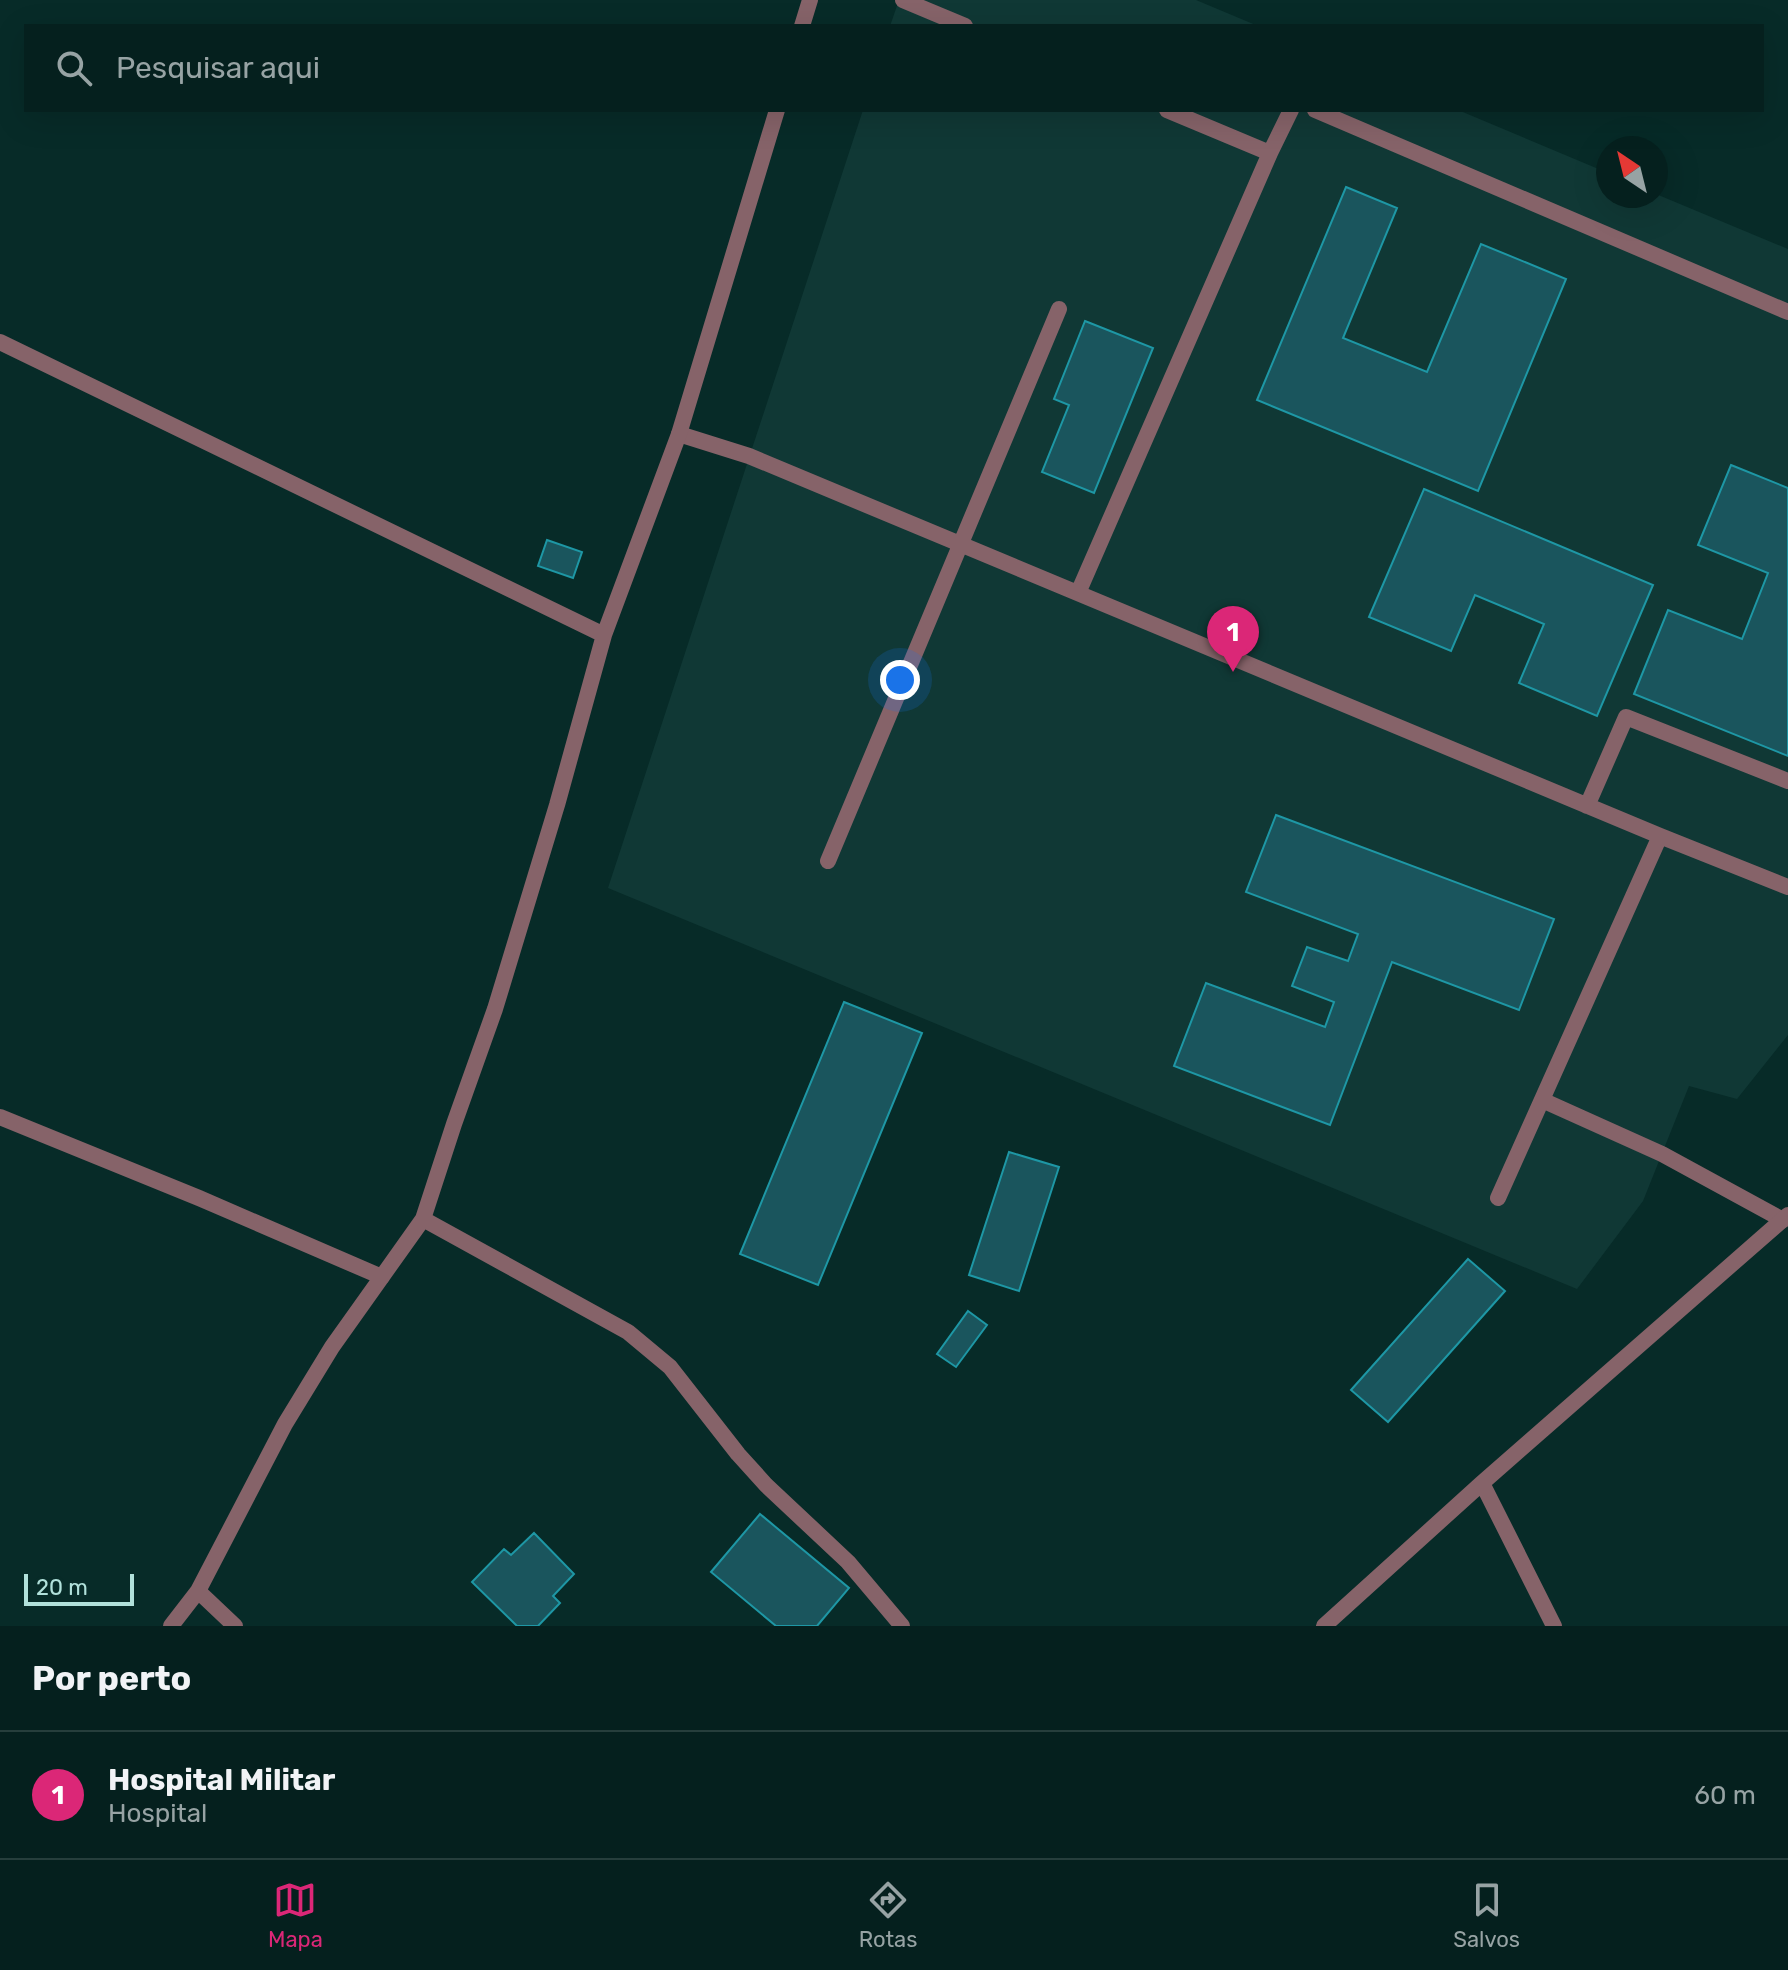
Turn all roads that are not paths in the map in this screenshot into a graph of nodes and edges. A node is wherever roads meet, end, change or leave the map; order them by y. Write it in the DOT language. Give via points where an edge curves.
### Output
graph roads {
  1 [pos="810,0"];
  2 [pos="903,0"];
  3 [pos="803,24"];
  4 [pos="960,24"];
  5 [pos="776,112"];
  6 [pos="1172,112"];
  7 [pos="1290,112"];
  8 [pos="1320,112"];
  9 [pos="1270,153"];
  10 [pos="1059,309"];
  11 [pos="1788,312"];
  12 [pos="0,342"];
  13 [pos="679,434"];
  14 [pos="960,544"];
  15 [pos="1078,593"];
  16 [pos="604,635"];
  17 [pos="1788,781"];
  18 [pos="1587,806"];
  19 [pos="1660,836"];
  20 [pos="828,861"];
  21 [pos="1788,887"];
  22 [pos="1542,1100"];
  23 [pos="0,1117"];
  24 [pos="1498,1198"];
  25 [pos="1786,1217"];
  26 [pos="423,1219"];
  27 [pos="382,1277"];
  28 [pos="1482,1483"];
  29 [pos="198,1591"];
  30 [pos="171,1626"];
  31 [pos="235,1626"];
  32 [pos="902,1626"];
  33 [pos="1324,1626"];
  34 [pos="1554,1626"];
  1 -- 3 [label="street"];
  2 -- 4 [label="street"];
  5 -- 13 [label="street"];
  6 -- 9 [label="street"];
  7 -- 9 [label="street"];
  8 -- 11 [label="street"];
  9 -- 15 [label="street"];
  10 -- 14 [label="street"];
  12 -- 16 [label="street"];
  13 -- 14 [label="street" via="749,456"];
  13 -- 16 [label="street"];
  14 -- 15 [label="street"];
  14 -- 20 [label="street"];
  15 -- 18 [label="street"];
  16 -- 26 [label="street" via="495,1009"];
  17 -- 18 [label="street" via="1626,717"];
  18 -- 19 [label="street"];
  19 -- 21 [label="street"];
  19 -- 22 [label="street"];
  22 -- 24 [label="street"];
  22 -- 25 [label="street"];
  23 -- 27 [label="street"];
  25 -- 28 [label="street"];
  26 -- 27 [label="street"];
  26 -- 32 [label="street" via="628,1332 670,1367 738,1454 848,1562"];
  27 -- 29 [label="street" via="285,1424"];
  28 -- 33 [label="street"];
  28 -- 34 [label="street"];
  29 -- 30 [label="street"];
  29 -- 31 [label="street"];
}
